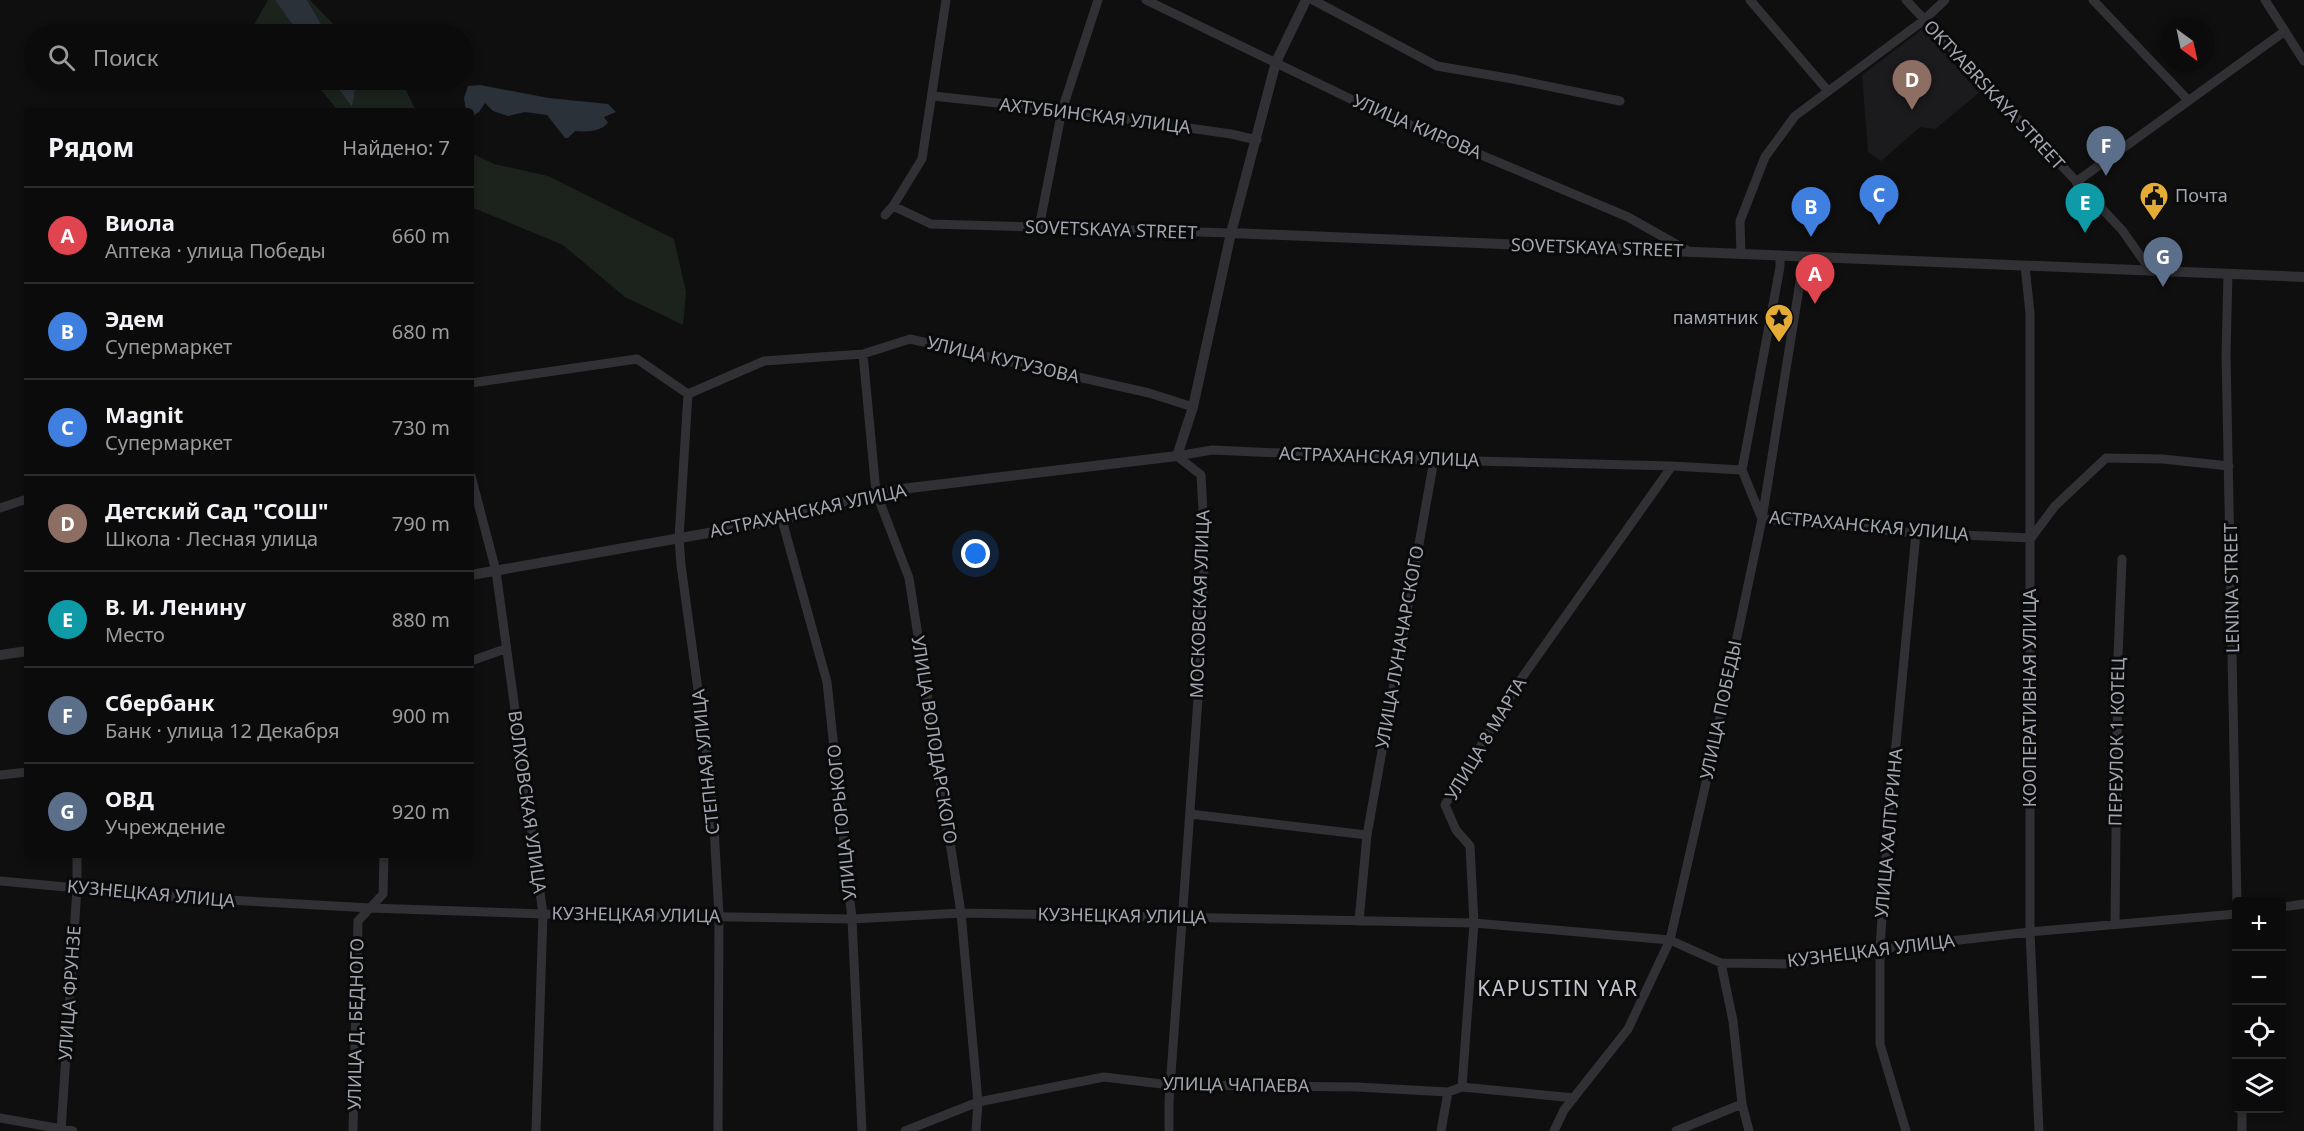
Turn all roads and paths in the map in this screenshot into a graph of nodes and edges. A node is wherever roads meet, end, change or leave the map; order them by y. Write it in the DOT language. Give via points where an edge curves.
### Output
graph roads {
  1 [pos="946,0"];
  2 [pos="1098,0"];
  3 [pos="1146,0"];
  4 [pos="1306,0"];
  5 [pos="1313,0"];
  6 [pos="1750,0"];
  7 [pos="1906,0"];
  8 [pos="1946,0"];
  9 [pos="2092,0"];
  10 [pos="2265,0"];
  11 [pos="1923,20"];
  12 [pos="2285,31"];
  13 [pos="2304,61"];
  14 [pos="1276,62"];
  15 [pos="1828,91"];
  16 [pos="933,96"];
  17 [pos="2188,100"];
  18 [pos="1620,101"];
  19 [pos="1062,111"];
  20 [pos="1257,140"];
  21 [pos="2076,182"];
  22 [pos="893,206"];
  23 [pos="885,215"];
  24 [pos="1039,228"];
  25 [pos="1231,233"];
  26 [pos="1690,252"];
  27 [pos="1741,254"];
  28 [pos="1780,255"];
  29 [pos="1804,256"];
  30 [pos="2025,266"];
  31 [pos="2151,271"];
  32 [pos="2228,274"];
  33 [pos="2304,277"];
  34 [pos="863,354"];
  35 [pos="474,383"];
  36 [pos="688,394"];
  37 [pos="1193,407"];
  38 [pos="1177,456"];
  39 [pos="1434,460"];
  40 [pos="1672,466"];
  41 [pos="2229,466"];
  42 [pos="1742,470"];
  43 [pos="474,487"];
  44 [pos="876,492"];
  45 [pos="24,500"];
  46 [pos="0,508"];
  47 [pos="1762,519"];
  48 [pos="782,520"];
  49 [pos="1916,533"];
  50 [pos="679,538"];
  51 [pos="2031,538"];
  52 [pos="2122,559"];
  53 [pos="496,571"];
  54 [pos="474,575"];
  55 [pos="505,649"];
  56 [pos="24,651"];
  57 [pos="0,655"];
  58 [pos="474,660"];
  59 [pos="24,772"];
  60 [pos="0,775"];
  61 [pos="1190,814"];
  62 [pos="1367,835"];
  63 [pos="77,858"];
  64 [pos="384,858"];
  65 [pos="0,880"];
  66 [pos="77,888"];
  67 [pos="2237,897"];
  68 [pos="2304,904"];
  69 [pos="2286,906"];
  70 [pos="370,908"];
  71 [pos="961,913"];
  72 [pos="543,914"];
  73 [pos="2232,914"];
  74 [pos="719,915"];
  75 [pos="1182,918"];
  76 [pos="852,919"];
  77 [pos="1359,921"];
  78 [pos="1474,923"];
  79 [pos="2115,924"];
  80 [pos="2030,932"];
  81 [pos="1670,940"];
  82 [pos="1880,949"];
  83 [pos="1721,963"];
  84 [pos="1170,1084"];
  85 [pos="1462,1087"];
  86 [pos="1448,1092"];
  87 [pos="1574,1098"];
  88 [pos="978,1102"];
  89 [pos="1742,1104"];
  90 [pos="2242,1113"];
  91 [pos="0,1118"];
  92 [pos="61,1130"];
  93 [pos="73,1131"];
  94 [pos="353,1131"];
  95 [pos="536,1131"];
  96 [pos="718,1131"];
  97 [pos="862,1131"];
  98 [pos="905,1131"];
  99 [pos="976,1131"];
  100 [pos="1169,1131"];
  101 [pos="1442,1131"];
  102 [pos="1554,1131"];
  103 [pos="1676,1131"];
  104 [pos="1749,1131"];
  105 [pos="1906,1131"];
  106 [pos="2039,1131"];
  107 [pos="2242,1131"];
  1 -- 16 [label="street"];
  2 -- 19 [label="street"];
  3 -- 14 [label="street, УЛИЦА КИРОВА"];
  4 -- 14 [label="street"];
  5 -- 18 [label="street" via="1437,66"];
  6 -- 15 [label="street"];
  7 -- 11 [label="street, OKTYABRSKAYA STREET"];
  8 -- 11 [label="street"];
  9 -- 17 [label="street"];
  10 -- 12 [label="street"];
  11 -- 15 [label="street"];
  11 -- 21 [label="street, OKTYABRSKAYA STREET"];
  12 -- 13 [label="street"];
  12 -- 17 [label="street"];
  14 -- 20 [label="street"];
  14 -- 26 [label="street, УЛИЦА КИРОВА" via="1365,106 1628,217"];
  15 -- 27 [label="street" via="1796,116 1765,157 1740,220"];
  16 -- 19 [label="street, АХТУБИНСКАЯ УЛИЦА"];
  16 -- 22 [label="street" via="922,159"];
  17 -- 21 [label="street"];
  19 -- 20 [label="street, АХТУБИНСКАЯ УЛИЦА"];
  19 -- 24 [label="street"];
  20 -- 25 [label="street"];
  21 -- 31 [label="street, OKTYABRSKAYA STREET" via="2122,231"];
  22 -- 23 [label="street"];
  22 -- 24 [label="street, SOVETSKAYA STREET" via="931,224"];
  24 -- 25 [label="street, SOVETSKAYA STREET"];
  25 -- 26 [label="street, SOVETSKAYA STREET"];
  25 -- 37 [label="street"];
  26 -- 27 [label="street, SOVETSKAYA STREET"];
  27 -- 28 [label="street, SOVETSKAYA STREET"];
  28 -- 29 [label="street, SOVETSKAYA STREET"];
  28 -- 42 [label="street"];
  29 -- 30 [label="street, SOVETSKAYA STREET"];
  29 -- 47 [label="street, УЛИЦА ПОБЕДЫ"];
  30 -- 31 [label="street, SOVETSKAYA STREET"];
  30 -- 51 [label="street, КООПЕРАТИВНАЯ УЛИЦА" via="2030,312"];
  31 -- 32 [label="street, SOVETSKAYA STREET"];
  32 -- 33 [label="street, SOVETSKAYA STREET"];
  32 -- 41 [label="street, LENINA STREET"];
  34 -- 36 [label="street, УЛИЦА КУТУЗОВА" via="764,361"];
  34 -- 37 [label="street, УЛИЦА КУТУЗОВА" via="910,339 1149,393"];
  34 -- 44 [label="street, УЛИЦА ВОЛОДАРСКОГО"];
  35 -- 36 [label="street" via="637,359"];
  36 -- 50 [label="street, СТЕПНАЯ УЛИЦА"];
  37 -- 38 [label="street"];
  38 -- 39 [label="street, АСТРАХАНСКАЯ УЛИЦА" via="1212,450"];
  38 -- 44 [label="street, АСТРАХАНСКАЯ УЛИЦА"];
  38 -- 61 [label="street, МОСКОВСКАЯ УЛИЦА" via="1201,475 1205,548"];
  39 -- 40 [label="street, АСТРАХАНСКАЯ УЛИЦА"];
  39 -- 62 [label="street, УЛИЦА ЛУНАЧАРСКОГО"];
  40 -- 42 [label="street, АСТРАХАНСКАЯ УЛИЦА"];
  40 -- 78 [label="street, УЛИЦА 8 МАРТА" via="1521,679 1446,805 1456,830 1470,846"];
  41 -- 51 [label="street" via="2106,458 2055,506"];
  41 -- 67 [label="street, LENINA STREET"];
  42 -- 47 [label="street, АСТРАХАНСКАЯ УЛИЦА"];
  43 -- 53 [label="street, ВОЛХОВСКАЯ УЛИЦА"];
  44 -- 48 [label="street, АСТРАХАНСКАЯ УЛИЦА"];
  44 -- 71 [label="street, УЛИЦА ВОЛОДАРСКОГО" via="909,578"];
  45 -- 46 [label="street"];
  47 -- 49 [label="street, АСТРАХАНСКАЯ УЛИЦА"];
  47 -- 81 [label="street, УЛИЦА ПОБЕДЫ"];
  48 -- 50 [label="street, АСТРАХАНСКАЯ УЛИЦА"];
  48 -- 76 [label="street, УЛИЦА ГОРЬКОГО" via="827,682"];
  49 -- 51 [label="street, АСТРАХАНСКАЯ УЛИЦА"];
  49 -- 82 [label="street, УЛИЦА ХАЛТУРИНА"];
  50 -- 53 [label="street, АСТРАХАНСКАЯ УЛИЦА"];
  50 -- 74 [label="street, СТЕПНАЯ УЛИЦА" via="712,793"];
  51 -- 80 [label="street, КООПЕРАТИВНАЯ УЛИЦА"];
  52 -- 79 [label="street, ПЕРЕУЛОК 1 КОТЕЦ"];
  53 -- 54 [label="street, АСТРАХАНСКАЯ УЛИЦА"];
  53 -- 55 [label="street, ВОЛХОВСКАЯ УЛИЦА"];
  55 -- 58 [label="street"];
  55 -- 72 [label="street, ВОЛХОВСКАЯ УЛИЦА"];
  56 -- 57 [label="street"];
  59 -- 60 [label="street"];
  61 -- 62 [label="street"];
  61 -- 75 [label="street, МОСКОВСКАЯ УЛИЦА"];
  62 -- 77 [label="street, УЛИЦА ЛУНАЧАРСКОГО"];
  63 -- 66 [label="street, УЛИЦА ФРУНЗЕ"];
  64 -- 70 [label="street, УЛИЦА Д. БЕДНОГО" via="383,894"];
  65 -- 66 [label="street, КУЗНЕЦКАЯ УЛИЦА"];
  66 -- 70 [label="street, КУЗНЕЦКАЯ УЛИЦА"];
  66 -- 92 [label="street, УЛИЦА ФРУНЗЕ"];
  68 -- 69 [label="street"];
  70 -- 72 [label="street, КУЗНЕЦКАЯ УЛИЦА"];
  70 -- 94 [label="street, УЛИЦА Д. БЕДНОГО" via="358,921"];
  71 -- 75 [label="street, КУЗНЕЦКАЯ УЛИЦА"];
  71 -- 76 [label="street, КУЗНЕЦКАЯ УЛИЦА"];
  71 -- 88 [label="street, УЛИЦА ВОЛОДАРСКОГО"];
  72 -- 74 [label="street, КУЗНЕЦКАЯ УЛИЦА"];
  72 -- 95 [label="street, ВОЛХОВСКАЯ УЛИЦА"];
  73 -- 79 [label="street, КУЗНЕЦКАЯ УЛИЦА"];
  74 -- 76 [label="street, КУЗНЕЦКАЯ УЛИЦА"];
  74 -- 96 [label="street, СТЕПНАЯ УЛИЦА"];
  75 -- 77 [label="street, КУЗНЕЦКАЯ УЛИЦА"];
  75 -- 84 [label="street, МОСКОВСКАЯ УЛИЦА"];
  76 -- 97 [label="street, УЛИЦА ГОРЬКОГО"];
  77 -- 78 [label="street, КУЗНЕЦКАЯ УЛИЦА"];
  78 -- 81 [label="street, КУЗНЕЦКАЯ УЛИЦА"];
  78 -- 85 [label="street, УЛИЦА 8 МАРТА"];
  79 -- 80 [label="street, КУЗНЕЦКАЯ УЛИЦА"];
  80 -- 82 [label="street, КУЗНЕЦКАЯ УЛИЦА"];
  80 -- 106 [label="street, КООПЕРАТИВНАЯ УЛИЦА"];
  81 -- 83 [label="street, КУЗНЕЦКАЯ УЛИЦА"];
  81 -- 87 [label="street, УЛИЦА ПОБЕДЫ" via="1629,1029"];
  82 -- 83 [label="street, КУЗНЕЦКАЯ УЛИЦА" via="1795,964"];
  82 -- 105 [label="street, УЛИЦА ХАЛТУРИНА" via="1880,1044"];
  83 -- 89 [label="street" via="1733,1021"];
  84 -- 86 [label="street, УЛИЦА ЧАПАЕВА"];
  84 -- 88 [label="street, УЛИЦА ЧАПАЕВА" via="1104,1077"];
  84 -- 100 [label="street, МОСКОВСКАЯ УЛИЦА"];
  85 -- 86 [label="street, УЛИЦА ЧАПАЕВА"];
  85 -- 87 [label="street, УЛИЦА ЧАПАЕВА"];
  86 -- 101 [label="street"];
  87 -- 102 [label="street, УЛИЦА ПОБЕДЫ"];
  88 -- 98 [label="street, УЛИЦА ЧАПАЕВА"];
  88 -- 99 [label="street, УЛИЦА ВОЛОДАРСКОГО"];
  89 -- 103 [label="street"];
  89 -- 104 [label="street"];
  90 -- 107 [label="street"];
  91 -- 92 [label="street"];
  92 -- 93 [label="street"];
}
